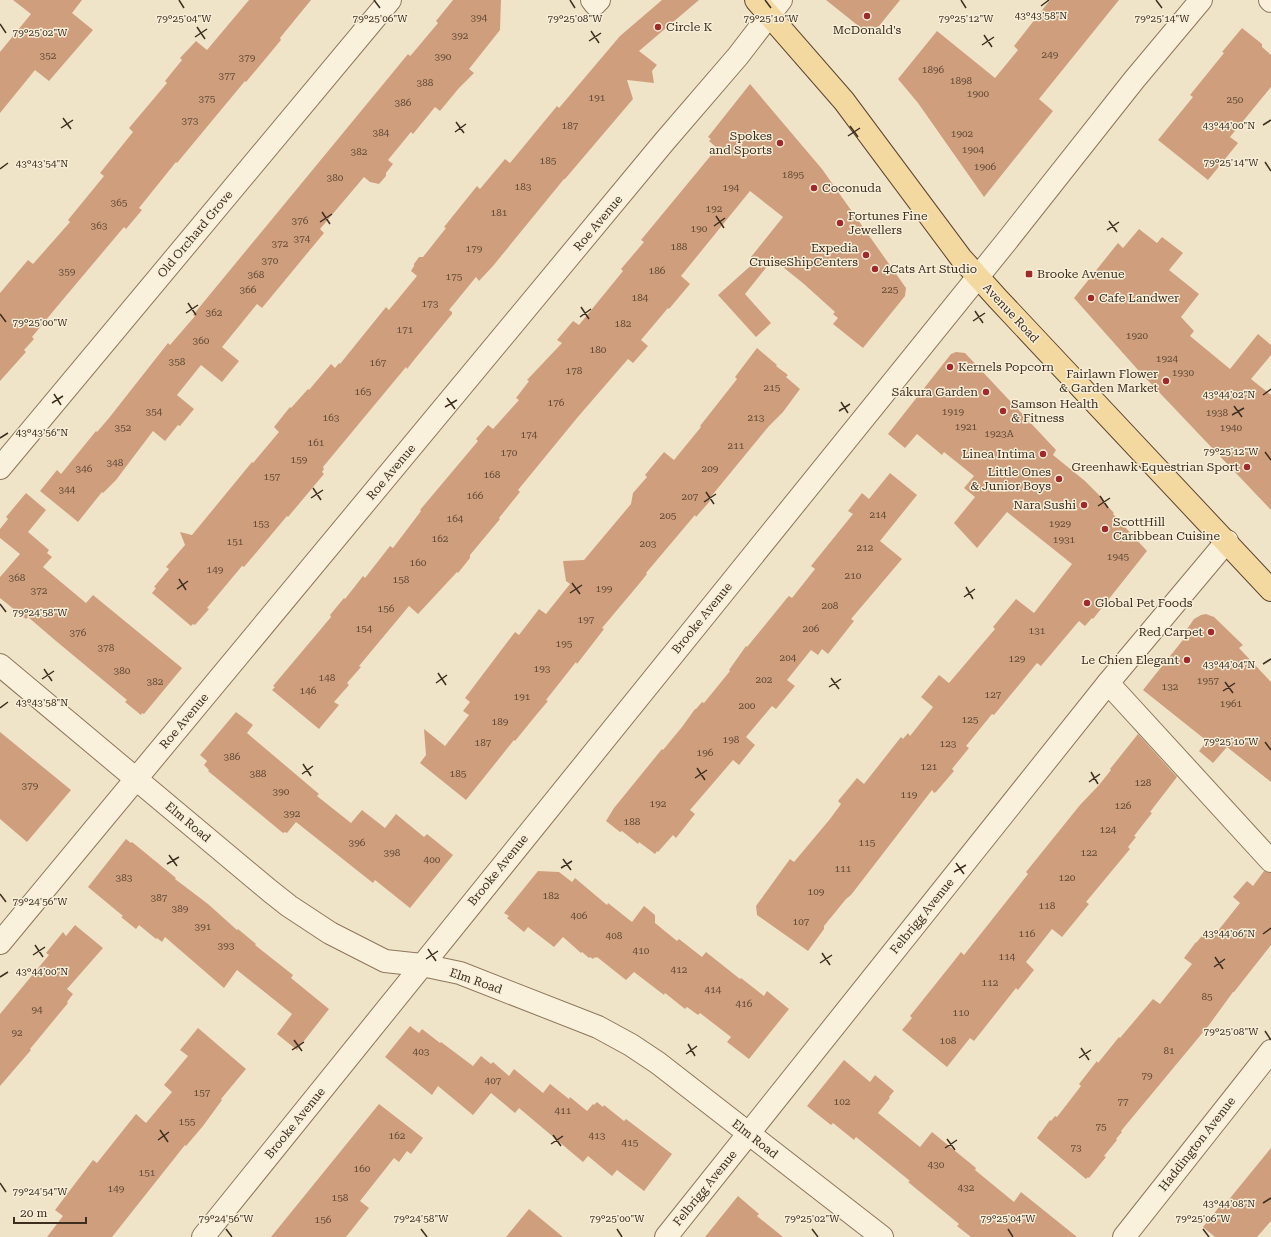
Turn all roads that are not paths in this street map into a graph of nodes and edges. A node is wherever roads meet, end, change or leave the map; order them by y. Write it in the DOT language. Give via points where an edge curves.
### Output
graph roads {
  1 [pos="390,0"];
  2 [pos="592,0"];
  3 [pos="599,0"];
  4 [pos="1201,0"];
  5 [pos="769,5"];
  6 [pos="978,276"];
  7 [pos="0,468"];
  8 [pos="1227,541"];
  9 [pos="1271,590"];
  10 [pos="0,665"];
  11 [pos="1108,683"];
  12 [pos="136,779"];
  13 [pos="1271,861"];
  14 [pos="0,943"];
  15 [pos="422,965"];
  16 [pos="1271,1051"];
  17 [pos="748,1134"];
  18 [pos="203,1237"];
  19 [pos="666,1237"];
  20 [pos="882,1237"];
  21 [pos="1124,1237"];
  1 -- 7 [label="street, Old Orchard Grove"];
  2 -- 3 [label="street" via="595,4"];
  4 -- 6 [label="street, Brooke Avenue"];
  5 -- 6 [label="main road, Avenue Road" via="961,258"];
  5 -- 12 [label="street, Roe Avenue" via="738,56"];
  6 -- 8 [label="main road, Avenue Road"];
  6 -- 15 [label="street, Brooke Avenue"];
  8 -- 9 [label="main road, Avenue Road"];
  8 -- 11 [label="street, Felbrigg Avenue"];
  10 -- 12 [label="street, Elm Road"];
  11 -- 13 [label="street"];
  11 -- 17 [label="street, Felbrigg Avenue"];
  12 -- 14 [label="street, Roe Avenue"];
  12 -- 15 [label="street, Elm Road" via="309,920 385,961"];
  15 -- 17 [label="street, Elm Road" via="460,973 598,1028 631,1045 658,1062"];
  15 -- 18 [label="street, Brooke Avenue"];
  16 -- 21 [label="street, Haddington Avenue"];
  17 -- 19 [label="street, Felbrigg Avenue"];
  17 -- 20 [label="street, Elm Road"];
}
